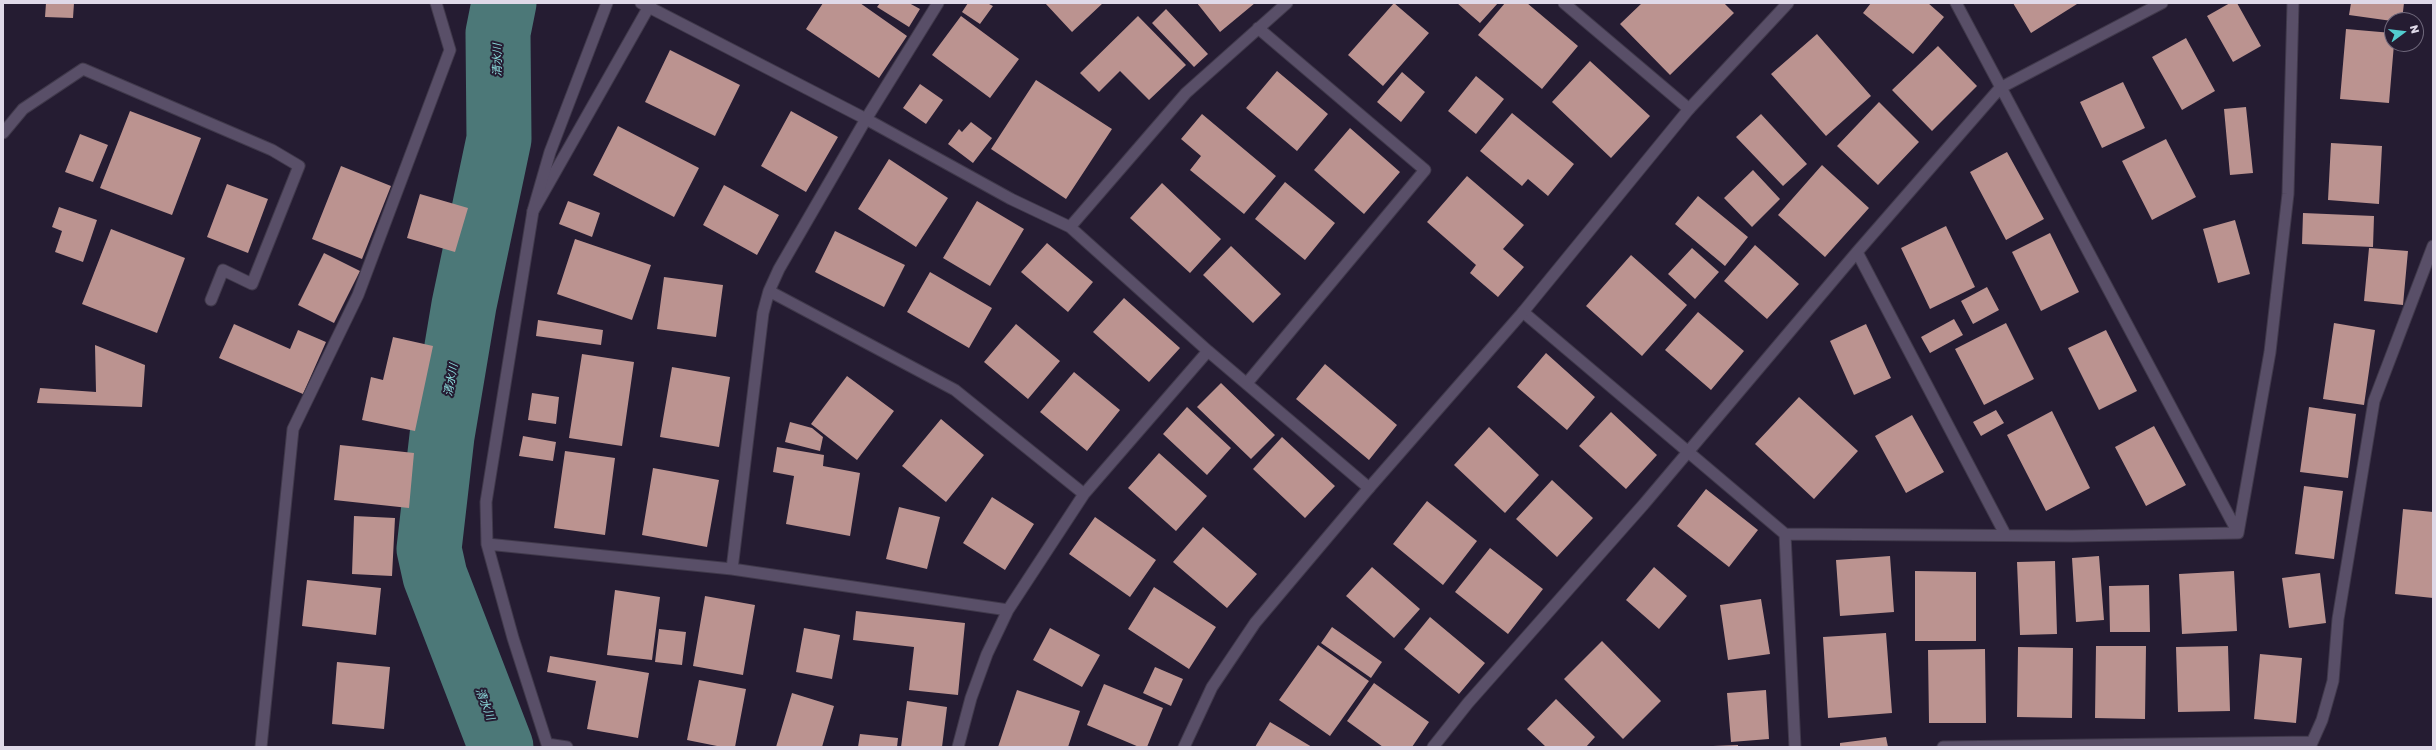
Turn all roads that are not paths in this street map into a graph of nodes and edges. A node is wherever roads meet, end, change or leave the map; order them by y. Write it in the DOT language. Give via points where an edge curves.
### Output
graph roads {
  1 [pos="436,3"];
  2 [pos="607,3"];
  3 [pos="938,3"];
  4 [pos="1286,3"];
  5 [pos="1564,3"];
  6 [pos="1788,3"];
  7 [pos="1956,3"];
  8 [pos="2162,3"];
  9 [pos="2293,3"];
  10 [pos="647,4"];
  11 [pos="1258,28"];
  12 [pos="2000,88"];
  13 [pos="1689,109"];
  14 [pos="866,119"];
  15 [pos="3,133"];
  16 [pos="533,211"];
  17 [pos="1070,227"];
  18 [pos="2433,246"];
  19 [pos="1858,252"];
  20 [pos="769,291"];
  21 [pos="211,300"];
  22 [pos="1523,312"];
  23 [pos="1208,351"];
  24 [pos="1247,383"];
  25 [pos="1687,453"];
  26 [pos="1369,488"];
  27 [pos="1084,494"];
  28 [pos="2238,533"];
  29 [pos="1785,534"];
  30 [pos="2005,534"];
  31 [pos="487,544"];
  32 [pos="732,569"];
  33 [pos="1008,610"];
  34 [pos="2311,744"];
  35 [pos="261,747"];
  36 [pos="566,747"];
  37 [pos="958,747"];
  38 [pos="1184,747"];
  39 [pos="1432,747"];
  40 [pos="1795,747"];
  41 [pos="1943,747"];
  1 -- 35 [label="street" via="450,50 358,295 293,429"];
  2 -- 16 [label="street" via="550,152"];
  3 -- 14 [label="street"];
  4 -- 11 [label="street"];
  5 -- 13 [label="street"];
  6 -- 13 [label="street"];
  7 -- 12 [label="street"];
  8 -- 12 [label="street"];
  9 -- 28 [label="street" via="2288,194 2270,352"];
  10 -- 14 [label="street"];
  10 -- 16 [label="street"];
  11 -- 17 [label="street" via="1186,93"];
  11 -- 24 [label="street" via="1425,170"];
  12 -- 19 [label="street"];
  12 -- 28 [label="street"];
  13 -- 22 [label="street"];
  14 -- 17 [label="street" via="1011,199"];
  14 -- 20 [label="street"];
  15 -- 21 [label="street" via="23,109 83,69 272,150 298,166 252,284 223,270"];
  16 -- 31 [label="street" via="486,502"];
  17 -- 23 [label="street"];
  18 -- 34 [label="street" via="2374,401 2338,619 2333,681 2322,720"];
  19 -- 25 [label="street"];
  19 -- 30 [label="street"];
  20 -- 27 [label="street" via="955,390"];
  20 -- 32 [label="street" via="762,321"];
  22 -- 25 [label="street"];
  22 -- 26 [label="street"];
  23 -- 24 [label="street"];
  23 -- 27 [label="street"];
  24 -- 26 [label="street"];
  25 -- 29 [label="street"];
  25 -- 39 [label="street"];
  26 -- 38 [label="street" via="1233,654 1198,714"];
  27 -- 33 [label="street"];
  28 -- 30 [label="street" via="2072,536"];
  29 -- 30 [label="street"];
  29 -- 40 [label="street"];
  31 -- 32 [label="street"];
  31 -- 36 [label="street" via="513,638 547,744"];
  32 -- 33 [label="street"];
  33 -- 37 [label="street" via="987,654 971,698"];
  34 -- 41 [label="street"];
}
